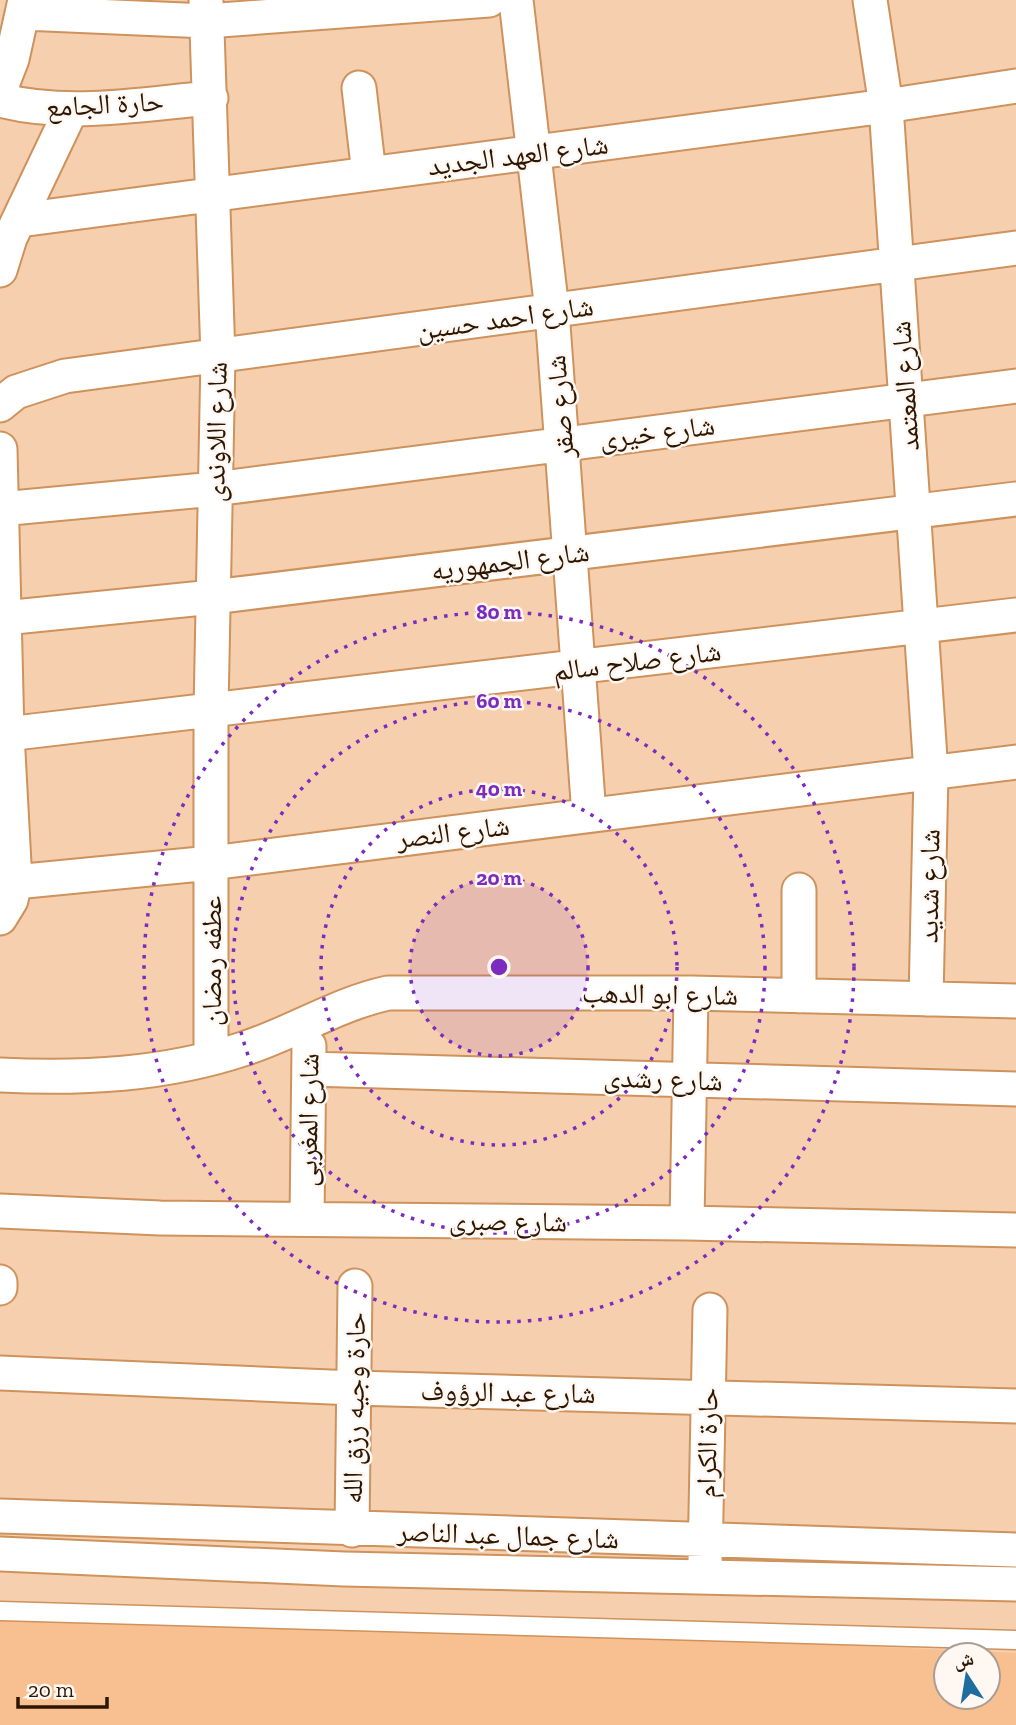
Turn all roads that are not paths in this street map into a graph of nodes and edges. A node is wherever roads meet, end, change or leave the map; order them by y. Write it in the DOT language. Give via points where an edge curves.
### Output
graph roads {
  1 [pos="489,0"];
  2 [pos="516,0"];
  3 [pos="870,0"];
  4 [pos="379,5"];
  5 [pos="24,6"];
  6 [pos="207,10"];
  7 [pos="1016,86"];
  8 [pos="359,88"];
  9 [pos="0,90"];
  10 [pos="211,98"];
  11 [pos="0,100"];
  12 [pos="886,106"];
  13 [pos="71,110"];
  14 [pos="535,153"];
  15 [pos="369,174"];
  16 [pos="214,194"];
  17 [pos="20,220"];
  18 [pos="1016,248"];
  19 [pos="1,260"];
  20 [pos="897,264"];
  21 [pos="552,311"];
  22 [pos="218,357"];
  23 [pos="1016,386"];
  24 [pos="906,400"];
  25 [pos="0,405"];
  26 [pos="564,444"];
  27 [pos="0,449"];
  28 [pos="215,489"];
  29 [pos="1016,499"];
  30 [pos="1,509"];
  31 [pos="912,511"];
  32 [pos="570,553"];
  33 [pos="213,597"];
  34 [pos="1016,615"];
  35 [pos="4,618"];
  36 [pos="921,627"];
  37 [pos="578,667"];
  38 [pos="3,677"];
  39 [pos="211,710"];
  40 [pos="7,734"];
  41 [pos="1016,762"];
  42 [pos="931,773"];
  43 [pos="589,815"];
  44 [pos="211,863"];
  45 [pos="15,882"];
  46 [pos="799,890"];
  47 [pos="0,918"];
  48 [pos="691,993"];
  49 [pos="799,996"];
  50 [pos="926,999"];
  51 [pos="1016,1001"];
  52 [pos="310,1021"];
  53 [pos="211,1058"];
  54 [pos="309,1069"];
  55 [pos="0,1075"];
  56 [pos="690,1080"];
  57 [pos="1016,1089"];
  58 [pos="0,1210"];
  59 [pos="307,1219"];
  60 [pos="687,1223"];
  61 [pos="1016,1230"];
  62 [pos="0,1282"];
  63 [pos="355,1286"];
  64 [pos="0,1288"];
  65 [pos="710,1310"];
  66 [pos="0,1373"];
  67 [pos="354,1388"];
  68 [pos="708,1398"];
  69 [pos="1016,1406"];
  70 [pos="0,1517"];
  71 [pos="352,1530"];
  72 [pos="705,1541"];
  73 [pos="1016,1550"];
  74 [pos="0,1554"];
  75 [pos="705,1577"];
  76 [pos="1016,1584"];
  77 [pos="0,1611"];
  78 [pos="1016,1640"];
  1 -- 4 [label="street"];
  2 -- 14 [label="street, شارع صقر"];
  3 -- 12 [label="street, شارع المعتمد"];
  4 -- 6 [label="street"];
  5 -- 6 [label="street"];
  5 -- 9 [label="street"];
  6 -- 10 [label="street, شارع اللاوندى"];
  7 -- 12 [label="street, شارع العهد الجديد"];
  8 -- 15 [label="street"];
  10 -- 13 [label="street, حارة الجامع"];
  10 -- 16 [label="street, شارع اللاوندى"];
  11 -- 13 [label="street, حارة الجامع"];
  12 -- 14 [label="street, شارع العهد الجديد"];
  12 -- 20 [label="street, شارع المعتمد"];
  13 -- 17 [label="street"];
  14 -- 15 [label="street, شارع العهد الجديد"];
  14 -- 21 [label="street, شارع صقر"];
  15 -- 16 [label="street, شارع العهد الجديد"];
  16 -- 17 [label="street, شارع العهد الجديد"];
  16 -- 22 [label="street, شارع اللاوندى"];
  17 -- 19 [label="street"];
  18 -- 20 [label="street, شارع احمد حسين"];
  20 -- 21 [label="street, شارع احمد حسين"];
  20 -- 24 [label="street, شارع المعتمد"];
  21 -- 22 [label="street, شارع احمد حسين"];
  21 -- 26 [label="street, شارع صقر"];
  22 -- 25 [label="street, شارع احمد حسين" via="65,376 16,392"];
  22 -- 28 [label="street, شارع اللاوندى"];
  23 -- 24 [label="street, شارع خيرى"];
  24 -- 26 [label="street, شارع خيرى"];
  24 -- 31 [label="street, شارع المعتمد"];
  26 -- 28 [label="street, شارع خيرى"];
  26 -- 32 [label="street, شارع صقر"];
  27 -- 30 [label="street"];
  28 -- 30 [label="street, شارع خيرى"];
  28 -- 33 [label="street, شارع اللاوندى"];
  29 -- 31 [label="street, شارع الجمهوريه"];
  30 -- 35 [label="street"];
  31 -- 32 [label="street, شارع الجمهوريه"];
  31 -- 36 [label="street, شارع المعتمد"];
  32 -- 33 [label="street, شارع الجمهوريه"];
  32 -- 37 [label="street, شارع صقر"];
  33 -- 35 [label="street, شارع الجمهوريه"];
  33 -- 39 [label="street, شارع اللاوندى"];
  34 -- 36 [label="street, شارع صلاح سالم"];
  35 -- 38 [label="street"];
  36 -- 37 [label="street, شارع صلاح سالم"];
  36 -- 42 [label="street, شارع المعتمد"];
  37 -- 39 [label="street, شارع صلاح سالم"];
  37 -- 43 [label="street, شارع صقر"];
  38 -- 40 [label="street"];
  39 -- 40 [label="street, شارع صلاح سالم"];
  39 -- 44 [label="street, شارع اللاوندى"];
  40 -- 45 [label="street"];
  41 -- 42 [label="street, شارع النصر"];
  42 -- 43 [label="street, شارع النصر"];
  42 -- 50 [label="street, شارع شديد"];
  43 -- 44 [label="street, شارع النصر"];
  44 -- 45 [label="street, شارع النصر"];
  44 -- 53 [label="street, عطفه رمضان"];
  45 -- 47 [label="street"];
  46 -- 49 [label="street"];
  48 -- 49 [label="street, شارع ابو الدهب"];
  48 -- 52 [label="street, شارع ابو الدهب" via="388,993"];
  48 -- 56 [label="street"];
  49 -- 50 [label="street, شارع ابو الدهب"];
  50 -- 51 [label="street, شارع ابو الدهب"];
  52 -- 53 [label="street, شارع ابو الدهب"];
  52 -- 54 [label="street, شارع المغربى"];
  53 -- 55 [label="street, شارع ابو الدهب" via="115,1074"];
  54 -- 56 [label="street, شارع رشدى"];
  54 -- 59 [label="street, شارع المغربى"];
  56 -- 57 [label="street, شارع رشدى"];
  56 -- 60 [label="street"];
  58 -- 59 [label="street, شارع صبرى"];
  59 -- 60 [label="street, شارع صبرى"];
  60 -- 61 [label="street, شارع صبرى"];
  62 -- 64 [label="street"];
  63 -- 67 [label="street, حارة وجيه رزق الله"];
  65 -- 68 [label="street, حارة الكرام"];
  66 -- 67 [label="street, شارع عبد الرؤوف"];
  67 -- 68 [label="street, شارع عبد الرؤوف"];
  67 -- 71 [label="street, حارة وجيه رزق الله"];
  68 -- 69 [label="street, شارع عبد الرؤوف"];
  68 -- 72 [label="street, حارة الكرام"];
  70 -- 71 [label="street, شارع جمال عبد الناصر"];
  71 -- 72 [label="street, شارع جمال عبد الناصر"];
  72 -- 73 [label="street, شارع جمال عبد الناصر"];
  72 -- 75 [label="street, حارة الكرام"];
  74 -- 75 [label="street, شارع جمال عبد الناصر" via="344,1569"];
  75 -- 76 [label="street, شارع جمال عبد الناصر"];
  77 -- 78 [label="lane"];
}
